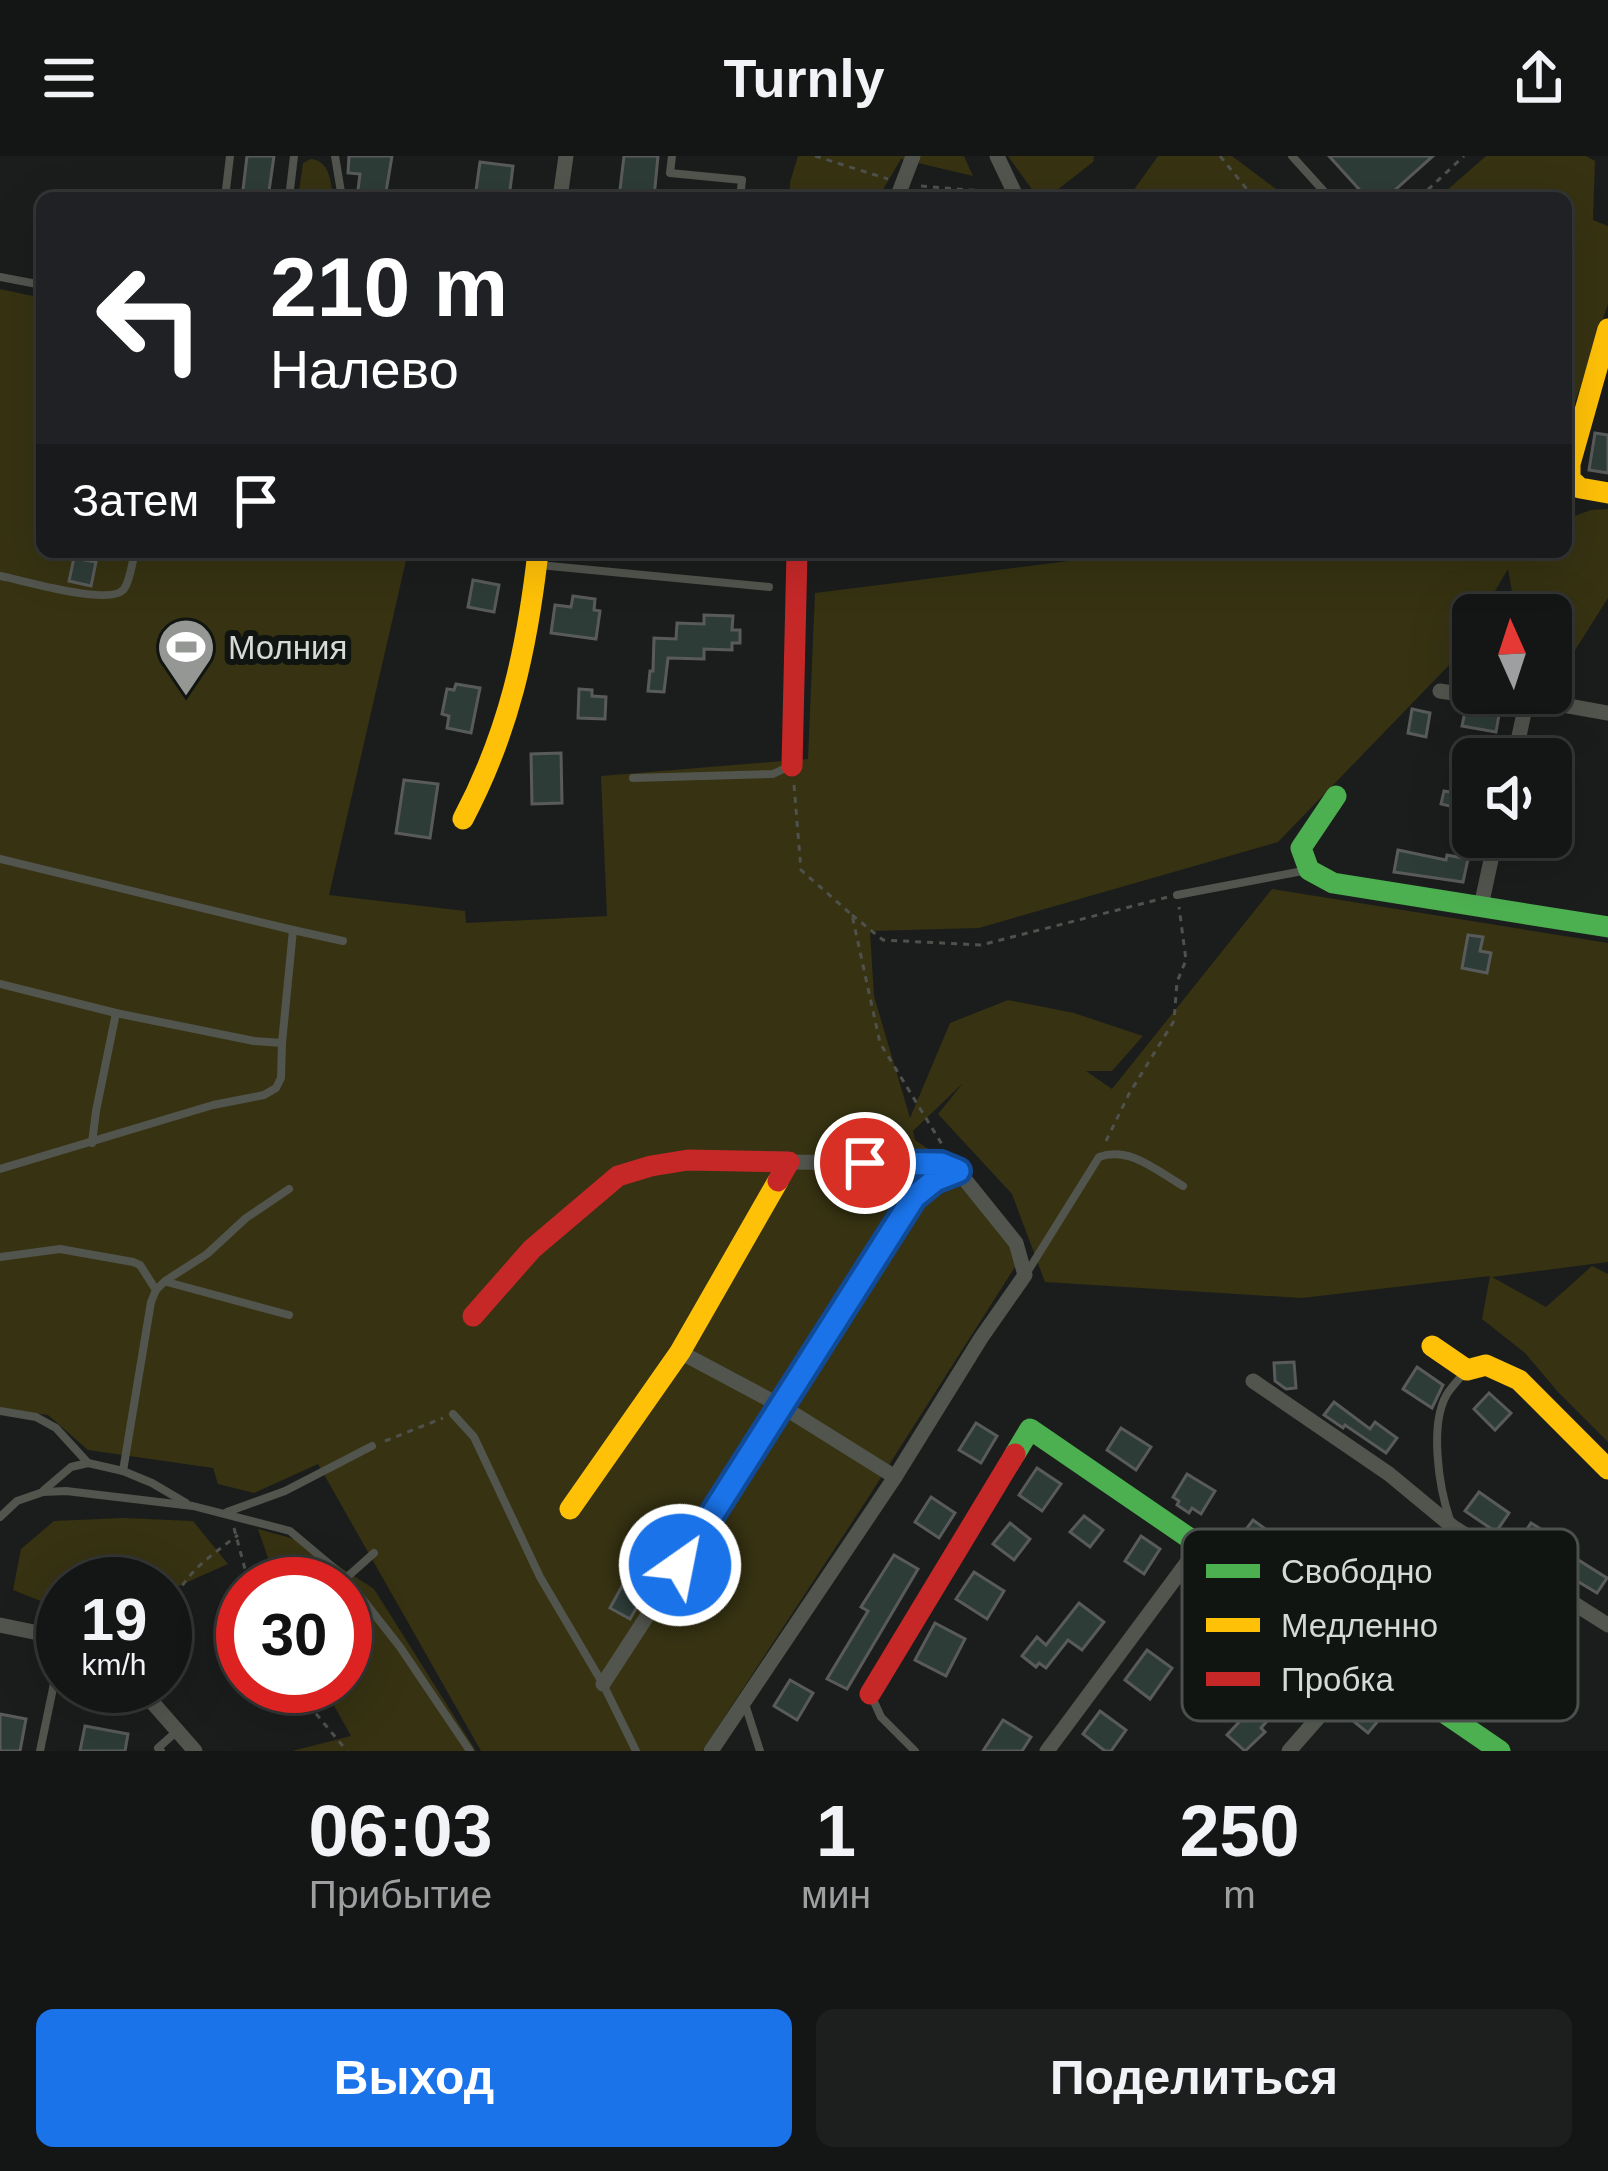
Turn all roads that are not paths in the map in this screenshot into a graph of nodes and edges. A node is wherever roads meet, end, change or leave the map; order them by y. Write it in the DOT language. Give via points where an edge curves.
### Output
graph roads {
  1 [pos="230,156"];
  2 [pos="294,156"];
  3 [pos="335,156"];
  4 [pos="566,156"];
  5 [pos="672,156"];
  6 [pos="913,156"];
  7 [pos="997,156"];
  8 [pos="1292,156"];
  9 [pos="226,192"];
  10 [pos="291,192"];
  11 [pos="341,192"];
  12 [pos="561,192"];
  13 [pos="741,192"];
  14 [pos="899,192"];
  15 [pos="1014,192"];
  16 [pos="1325,192"];
  17 [pos="0,277"];
  18 [pos="36,284"];
  19 [pos="1608,329"];
  20 [pos="1572,457"];
  21 [pos="1572,480"];
  22 [pos="1608,494"];
  23 [pos="133,558"];
  24 [pos="797,558"];
  25 [pos="538,559"];
  26 [pos="0,576"];
  27 [pos="769,587"];
  28 [pos="1440,691"];
  29 [pos="1452,693"];
  30 [pos="1572,707"];
  31 [pos="1608,713"];
  32 [pos="792,766"];
  33 [pos="633,778"];
  34 [pos="1336,796"];
  35 [pos="463,819"];
  36 [pos="1491,858"];
  37 [pos="0,859"];
  38 [pos="1310,870"];
  39 [pos="1177,895"];
  40 [pos="1481,906"];
  41 [pos="1608,927"];
  42 [pos="293,930"];
  43 [pos="343,941"];
  44 [pos="0,984"];
  45 [pos="116,1012"];
  46 [pos="282,1043"];
  47 [pos="92,1143"];
  48 [pos="789,1162"];
  49 [pos="0,1169"];
  50 [pos="958,1171"];
  51 [pos="1183,1186"];
  52 [pos="289,1189"];
  53 [pos="0,1257"];
  54 [pos="1025,1275"];
  55 [pos="165,1282"];
  56 [pos="156,1290"];
  57 [pos="289,1315"];
  58 [pos="473,1316"];
  59 [pos="1432,1346"];
  60 [pos="680,1352"];
  61 [pos="1467,1370"];
  62 [pos="1252,1381"];
  63 [pos="783,1407"];
  64 [pos="0,1411"];
  65 [pos="453,1414"];
  66 [pos="372,1446"];
  67 [pos="88,1463"];
  68 [pos="1608,1468"];
  69 [pos="123,1471"];
  70 [pos="895,1477"];
  71 [pos="43,1492"];
  72 [pos="193,1506"];
  73 [pos="570,1509"];
  74 [pos="226,1513"];
  75 [pos="0,1517"];
  76 [pos="1453,1527"];
  77 [pos="1456,1529"];
  78 [pos="1182,1533"];
  79 [pos="374,1552"];
  80 [pos="320,1557"];
  81 [pos="369,1557"];
  82 [pos="1182,1569"];
  83 [pos="1578,1606"];
  84 [pos="372,1611"];
  85 [pos="0,1624"];
  86 [pos="1608,1625"];
  87 [pos="36,1633"];
  88 [pos="603,1684"];
  89 [pos="870,1694"];
  90 [pos="744,1703"];
  91 [pos="48,1713"];
  92 [pos="162,1713"];
  93 [pos="1315,1721"];
  94 [pos="1456,1721"];
  95 [pos="178,1731"];
  96 [pos="158,1750"];
  97 [pos="40,1751"];
  98 [pos="195,1751"];
  99 [pos="470,1751"];
  100 [pos="636,1751"];
  101 [pos="711,1751"];
  102 [pos="760,1751"];
  103 [pos="916,1751"];
  104 [pos="1047,1751"];
  105 [pos="1289,1751"];
  106 [pos="1500,1751"];
  1 -- 9 [label="lane"];
  2 -- 10 [label="lane"];
  3 -- 11 [label="lane"];
  4 -- 12 [label="street"];
  5 -- 13 [label="lane" via="670,173 742,180"];
  6 -- 14 [label="street"];
  7 -- 15 [label="street"];
  8 -- 16 [label="lane"];
  17 -- 18 [label="lane"];
  19 -- 20 [label="street"];
  21 -- 22 [label="street"];
  23 -- 26 [label="lane" via="115,596"];
  24 -- 32 [label="street"];
  25 -- 27 [label="lane"];
  25 -- 35 [label="street" via="506,727"];
  28 -- 29 [label="street"];
  30 -- 31 [label="street"];
  32 -- 33 [label="lane" via="773,774"];
  34 -- 38 [label="street" via="1301,848"];
  36 -- 40 [label="street"];
  37 -- 42 [label="lane"];
  38 -- 39 [label="lane"];
  38 -- 40 [label="street" via="1333,883"];
  40 -- 41 [label="street"];
  42 -- 43 [label="lane"];
  42 -- 46 [label="lane"];
  44 -- 45 [label="lane"];
  45 -- 46 [label="lane"];
  45 -- 47 [label="lane"];
  46 -- 47 [label="lane" via="280,1078 264,1095"];
  47 -- 49 [label="lane"];
  48 -- 50 [label="street" via="941,1164"];
  48 -- 58 [label="street" via="688,1160 618,1176 532,1249"];
  48 -- 60 [label="street"];
  50 -- 54 [label="street" via="1016,1243"];
  50 -- 63 [label="street" via="914,1197"];
  51 -- 54 [label="lane" via="1131,1156 1105,1154"];
  52 -- 55 [label="lane"];
  53 -- 56 [label="lane" via="60,1249 133,1262"];
  54 -- 70 [label="street"];
  55 -- 56 [label="lane"];
  55 -- 57 [label="lane"];
  56 -- 69 [label="lane"];
  59 -- 61 [label="street"];
  60 -- 63 [label="street"];
  60 -- 73 [label="street"];
  61 -- 68 [label="street" via="1486,1365 1520,1380"];
  61 -- 76 [label="lane" via="1438,1417 1442,1496"];
  62 -- 76 [label="street"];
  63 -- 70 [label="street"];
  63 -- 88 [label="street"];
  64 -- 67 [label="lane" via="56,1428"];
  65 -- 88 [label="lane" via="474,1437 540,1577"];
  66 -- 74 [label="lane"];
  67 -- 69 [label="lane"];
  67 -- 71 [label="lane"];
  69 -- 72 [label="lane"];
  70 -- 90 [label="street"];
  71 -- 72 [label="lane"];
  71 -- 75 [label="lane"];
  72 -- 74 [label="lane"];
  74 -- 80 [label="lane" via="290,1532"];
  76 -- 77 [label="street"];
  78 -- 89 [label="street" via="1030,1429"];
  79 -- 81 [label="lane"];
  82 -- 104 [label="street"];
  83 -- 86 [label="street"];
  84 -- 99 [label="lane"];
  85 -- 87 [label="street"];
  88 -- 100 [label="lane"];
  89 -- 103 [label="lane" via="881,1718"];
  90 -- 101 [label="street"];
  90 -- 102 [label="lane"];
  91 -- 97 [label="lane"];
  92 -- 95 [label="street"];
  93 -- 105 [label="street"];
  94 -- 106 [label="street"];
  95 -- 96 [label="lane"];
  95 -- 98 [label="street"];
}
